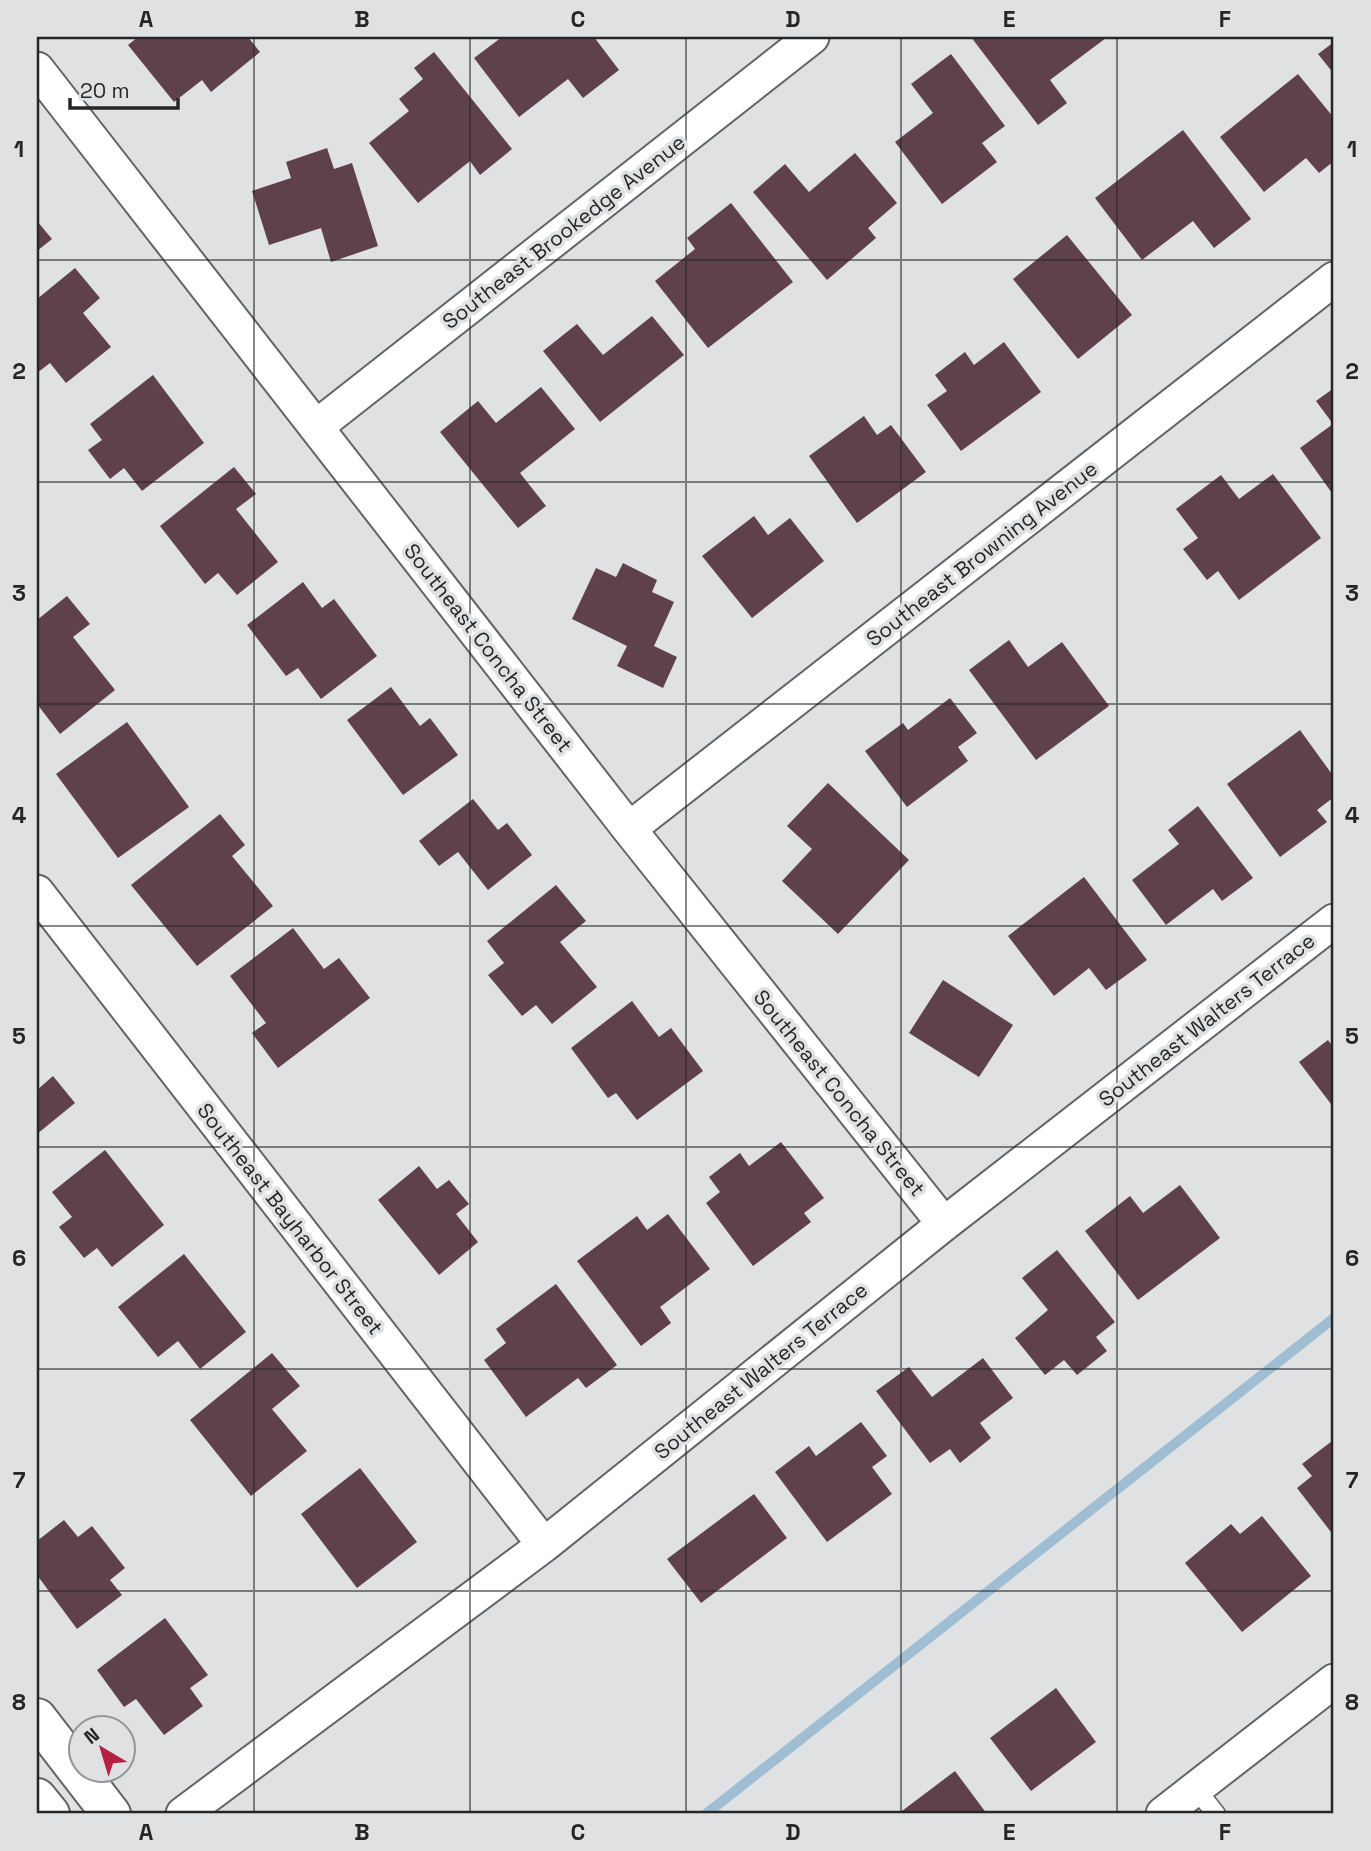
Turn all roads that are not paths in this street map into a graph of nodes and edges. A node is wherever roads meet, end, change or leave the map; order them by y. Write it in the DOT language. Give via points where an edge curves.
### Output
graph roads {
  1 [pos="812,37"];
  2 [pos="37,69"];
  3 [pos="1334,279"];
  4 [pos="316,427"];
  5 [pos="629,830"];
  6 [pos="37,892"];
  7 [pos="1334,921"];
  8 [pos="944,1224"];
  9 [pos="544,1545"];
  10 [pos="1334,1681"];
  11 [pos="37,1718"];
  12 [pos="37,1798"];
  13 [pos="1206,1802"];
  14 [pos="50,1814"];
  15 [pos="111,1814"];
  16 [pos="183,1814"];
  17 [pos="1163,1814"];
  1 -- 4 [label="street, Southeast Brookedge Avenue"];
  2 -- 4 [label="street, Southeast Concha Street"];
  3 -- 5 [label="street, Southeast Browning Avenue"];
  4 -- 5 [label="street, Southeast Concha Street"];
  5 -- 8 [label="street, Southeast Concha Street"];
  6 -- 9 [label="street, Southeast Bayharbor Street"];
  7 -- 8 [label="street, Southeast Walters Terrace"];
  8 -- 9 [label="street, Southeast Walters Terrace"];
  9 -- 16 [label="street, Southeast Walters Terrace"];
  10 -- 13 [label="street"];
  11 -- 15 [label="street"];
  12 -- 14 [label="street"];
  13 -- 17 [label="street"];
}
